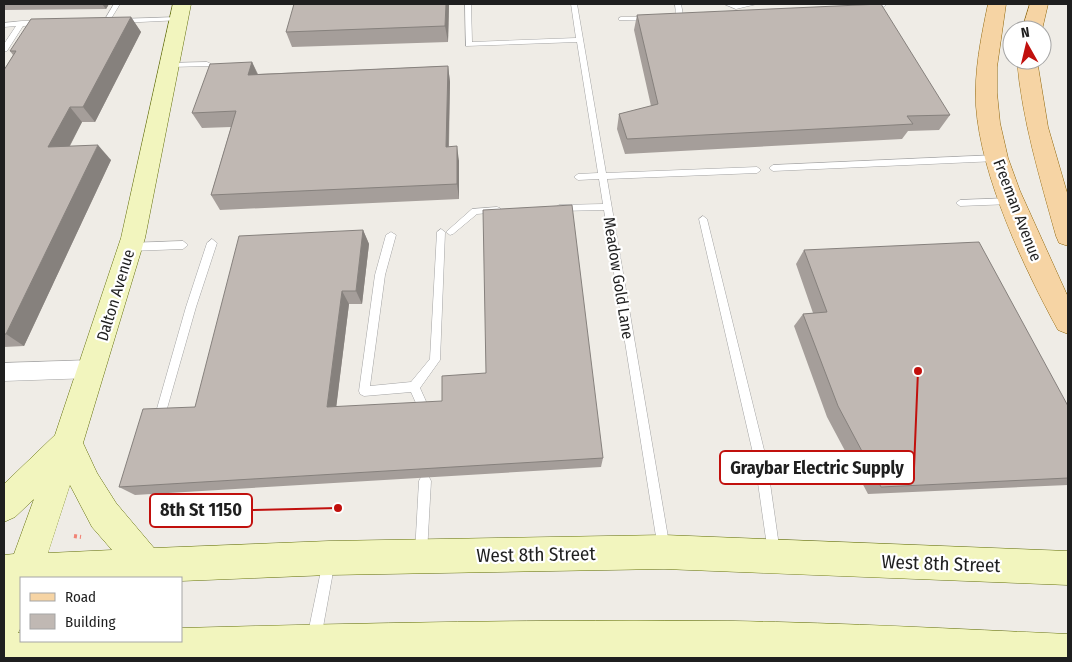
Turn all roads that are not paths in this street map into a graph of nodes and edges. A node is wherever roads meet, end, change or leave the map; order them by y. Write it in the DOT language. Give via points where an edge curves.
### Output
graph roads {
  1 [pos="116,4"];
  2 [pos="468,4"];
  3 [pos="574,4"];
  4 [pos="678,4"];
  5 [pos="727,4"];
  6 [pos="754,4"];
  7 [pos="997,4"];
  8 [pos="1038,4"];
  9 [pos="180,11"];
  10 [pos="621,19"];
  11 [pos="1034,20"];
  12 [pos="98,21"];
  13 [pos="107,21"];
  14 [pos="51,22"];
  15 [pos="22,23"];
  16 [pos="4,25"];
  17 [pos="580,40"];
  18 [pos="4,49"];
  19 [pos="207,64"];
  20 [pos="169,65"];
  21 [pos="1027,70"];
  22 [pos="997,158"];
  23 [pos="773,168"];
  24 [pos="757,170"];
  25 [pos="602,176"];
  26 [pos="578,178"];
  27 [pos="1011,201"];
  28 [pos="960,203"];
  29 [pos="608,207"];
  30 [pos="551,209"];
  31 [pos="504,210"];
  32 [pos="703,219"];
  33 [pos="390,235"];
  34 [pos="1068,236"];
  35 [pos="212,243"];
  36 [pos="183,245"];
  37 [pos="130,247"];
  38 [pos="1068,322"];
  39 [pos="92,369"];
  40 [pos="4,372"];
  41 [pos="414,387"];
  42 [pos="424,408"];
  43 [pos="161,412"];
  44 [pos="68,443"];
  45 [pos="425,481"];
  46 [pos="4,506"];
  47 [pos="664,552"];
  48 [pos="420,556"];
  49 [pos="775,556"];
  50 [pos="329,558"];
  51 [pos="146,565"];
  52 [pos="1068,568"];
  53 [pos="18,575"];
  54 [pos="4,625"];
  55 [pos="313,643"];
  56 [pos="691,649"];
  57 [pos="244,651"];
  58 [pos="4,652"];
  59 [pos="1068,652"];
  60 [pos="89,654"];
  1 -- 13 [label="lane"];
  2 -- 17 [label="lane" via="468,44"];
  3 -- 17 [label="lane, Meadow Gold Lane"];
  4 -- 10 [label="lane" via="680,16 677,17"];
  5 -- 6 [label="lane" via="736,7"];
  7 -- 22 [label="main road, Freeman Avenue" via="986,70 987,107"];
  8 -- 11 [label="main road"];
  9 -- 13 [label="lane"];
  9 -- 20 [label="main road, Dalton Avenue"];
  12 -- 13 [label="lane"];
  14 -- 15 [label="lane"];
  15 -- 16 [label="lane"];
  15 -- 18 [label="lane"];
  17 -- 25 [label="lane, Meadow Gold Lane"];
  19 -- 20 [label="lane"];
  20 -- 37 [label="main road, Dalton Avenue"];
  21 -- 34 [label="main road" via="1037,128"];
  22 -- 23 [label="lane"];
  22 -- 27 [label="main road, Freeman Avenue"];
  24 -- 25 [label="lane"];
  25 -- 26 [label="lane"];
  25 -- 29 [label="lane, Meadow Gold Lane"];
  27 -- 28 [label="lane"];
  27 -- 38 [label="main road, Freeman Avenue"];
  29 -- 30 [label="lane"];
  29 -- 47 [label="lane, Meadow Gold Lane"];
  31 -- 41 [label="lane" via="475,211 445,232 435,360"];
  32 -- 49 [label="lane" via="761,462"];
  33 -- 41 [label="lane" via="380,275 364,390"];
  35 -- 43 [label="lane"];
  36 -- 37 [label="lane"];
  37 -- 39 [label="main road, Dalton Avenue"];
  39 -- 40 [label="street"];
  39 -- 44 [label="main road, Dalton Avenue"];
  41 -- 42 [label="lane"];
  44 -- 46 [label="main road"];
  44 -- 51 [label="main road" via="104,515"];
  44 -- 53 [label="main road, Dalton Avenue"];
  45 -- 48 [label="lane"];
  47 -- 48 [label="main road, West 8th Street"];
  47 -- 49 [label="main road, West 8th Street"];
  48 -- 50 [label="main road, West 8th Street"];
  49 -- 52 [label="main road, West 8th Street"];
  50 -- 51 [label="main road, West 8th Street"];
  50 -- 55 [label="lane"];
  51 -- 53 [label="main road, West 8th Street"];
  53 -- 54 [label="main road, Dalton Avenue"];
  55 -- 56 [label="main road"];
  55 -- 57 [label="main road"];
  56 -- 59 [label="main road" via="885,644"];
  57 -- 60 [label="main road"];
  58 -- 60 [label="main road"];
}
